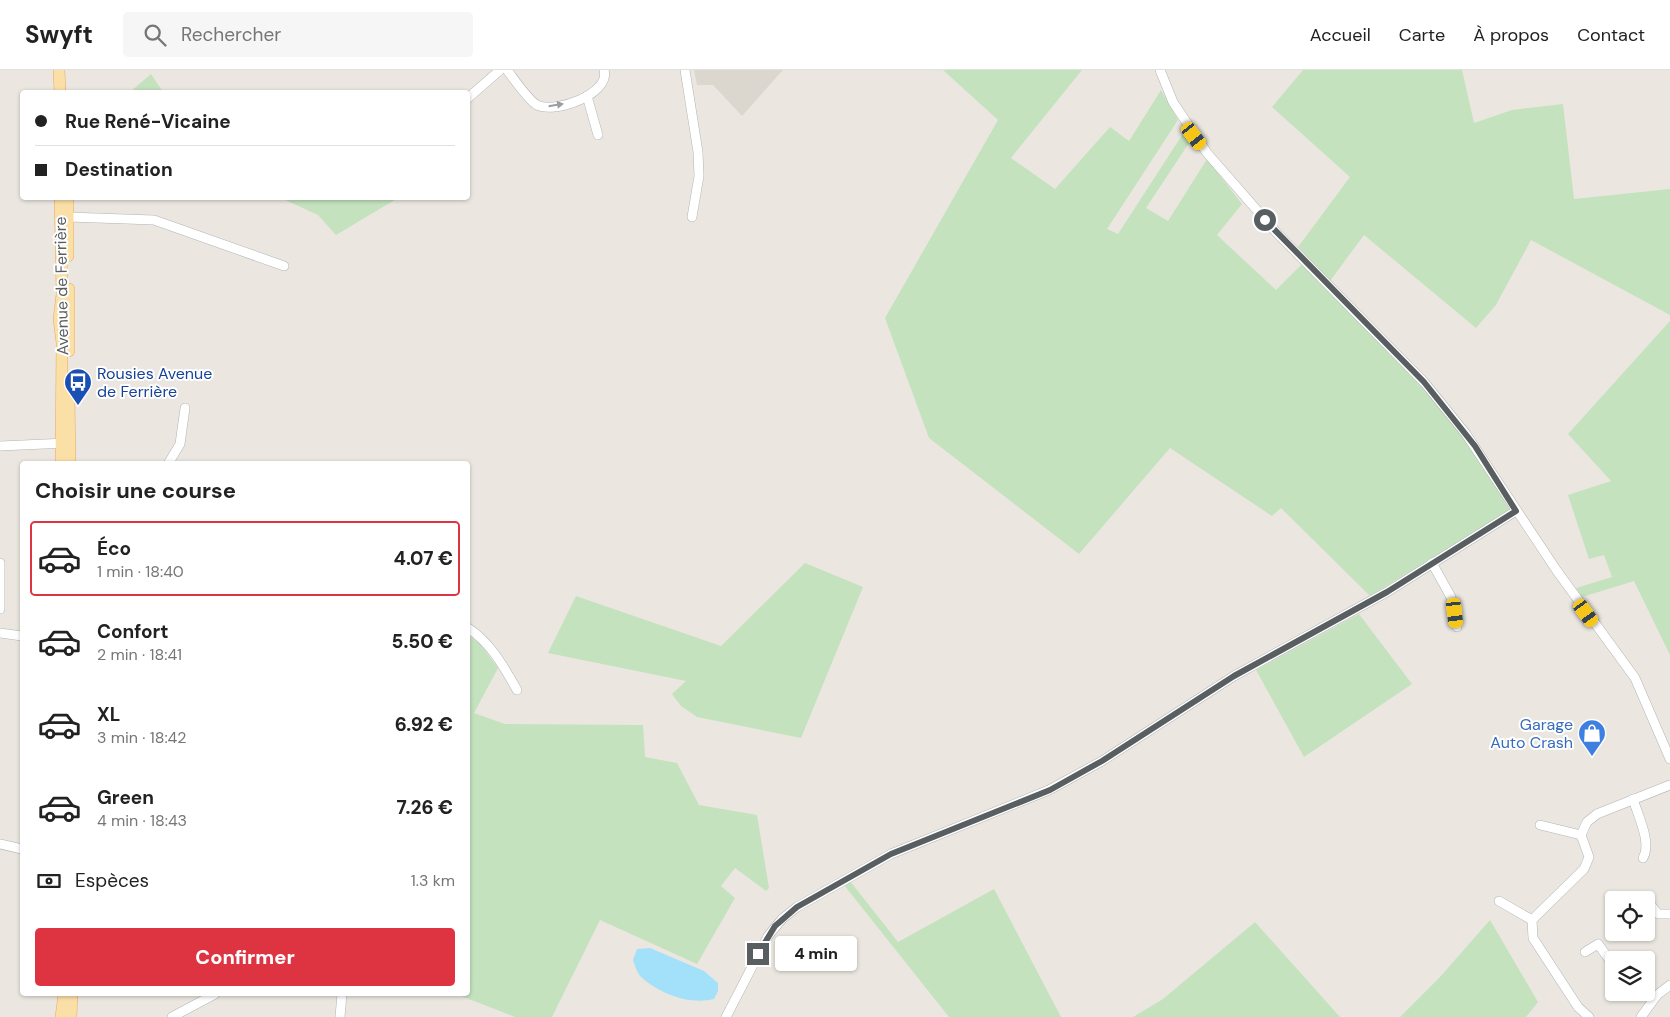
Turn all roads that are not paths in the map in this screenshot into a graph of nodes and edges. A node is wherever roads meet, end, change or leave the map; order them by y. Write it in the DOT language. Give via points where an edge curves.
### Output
graph roads {
  1 [pos="59,70"];
  2 [pos="67,70"];
  3 [pos="500,70"];
  4 [pos="507,70"];
  5 [pos="604,70"];
  6 [pos="685,70"];
  7 [pos="1160,70"];
  8 [pos="60,90"];
  9 [pos="67,90"];
  10 [pos="470,96"];
  11 [pos="587,96"];
  12 [pos="598,135"];
  13 [pos="60,200"];
  14 [pos="68,200"];
  15 [pos="64,217"];
  16 [pos="692,217"];
  17 [pos="284,266"];
  18 [pos="185,408"];
  19 [pos="66,441"];
  20 [pos="0,446"];
  21 [pos="62,461"];
  22 [pos="69,461"];
  23 [pos="170,461"];
  24 [pos="1516,511"];
  25 [pos="0,563"];
  26 [pos="1432,563"];
  27 [pos="0,609"];
  28 [pos="1457,627"];
  29 [pos="470,629"];
  30 [pos="0,633"];
  31 [pos="20,636"];
  32 [pos="517,690"];
  33 [pos="1670,759"];
  34 [pos="1670,785"];
  35 [pos="1633,799"];
  36 [pos="1540,825"];
  37 [pos="1581,835"];
  38 [pos="0,844"];
  39 [pos="20,849"];
  40 [pos="1642,858"];
  41 [pos="1499,901"];
  42 [pos="1655,910"];
  43 [pos="1670,914"];
  44 [pos="1532,920"];
  45 [pos="1585,952"];
  46 [pos="1605,954"];
  47 [pos="1670,985"];
  48 [pos="64,996"];
  49 [pos="72,996"];
  50 [pos="211,996"];
  51 [pos="342,996"];
  52 [pos="1655,998"];
  53 [pos="1651,1001"];
  54 [pos="61,1017"];
  55 [pos="70,1017"];
  56 [pos="172,1017"];
  57 [pos="340,1017"];
  58 [pos="726,1017"];
  59 [pos="1589,1017"];
  60 [pos="1641,1017"];
  1 -- 8 [label="main road"];
  2 -- 9 [label="main road"];
  3 -- 10 [label="street"];
  4 -- 11 [label="street, one-way" via="536,105 544,107 577,102"];
  5 -- 11 [label="street" via="606,76 603,81"];
  6 -- 16 [label="street" via="698,168"];
  7 -- 24 [label="street" via="1173,102 1206,153 1294,251 1424,382 1475,446"];
  11 -- 12 [label="street"];
  13 -- 15 [label="main road, Avenue de Ferrière"];
  14 -- 15 [label="main road, Avenue de Ferrière"];
  15 -- 17 [label="street" via="154,220"];
  15 -- 19 [label="main road, Avenue de Ferrière"];
  18 -- 23 [label="street" via="180,444"];
  19 -- 20 [label="street"];
  19 -- 21 [label="main road, Avenue de Ferrière"];
  19 -- 22 [label="main road, Avenue de Ferrière"];
  24 -- 26 [label="street"];
  24 -- 33 [label="street" via="1635,678"];
  25 -- 27 [label="street"];
  26 -- 28 [label="street" via="1451,597"];
  26 -- 58 [label="street" via="1338,620 1234,676 1131,744 1050,790 891,854 797,907 768,936"];
  29 -- 32 [label="street" via="494,653"];
  30 -- 31 [label="street"];
  34 -- 35 [label="street"];
  35 -- 37 [label="street" via="1586,822"];
  35 -- 40 [label="street" via="1644,835 1646,852"];
  36 -- 37 [label="street"];
  37 -- 44 [label="street" via="1589,857 1584,869"];
  38 -- 39 [label="street"];
  41 -- 44 [label="street"];
  42 -- 43 [label="street" via="1658,914"];
  44 -- 59 [label="street" via="1533,938 1578,1007"];
  45 -- 46 [label="street" via="1598,944"];
  47 -- 52 [label="street"];
  48 -- 54 [label="main road"];
  49 -- 55 [label="main road"];
  50 -- 56 [label="street"];
  51 -- 57 [label="street"];
  53 -- 60 [label="street"];
  54 -- 55 [label="main road"];
}
